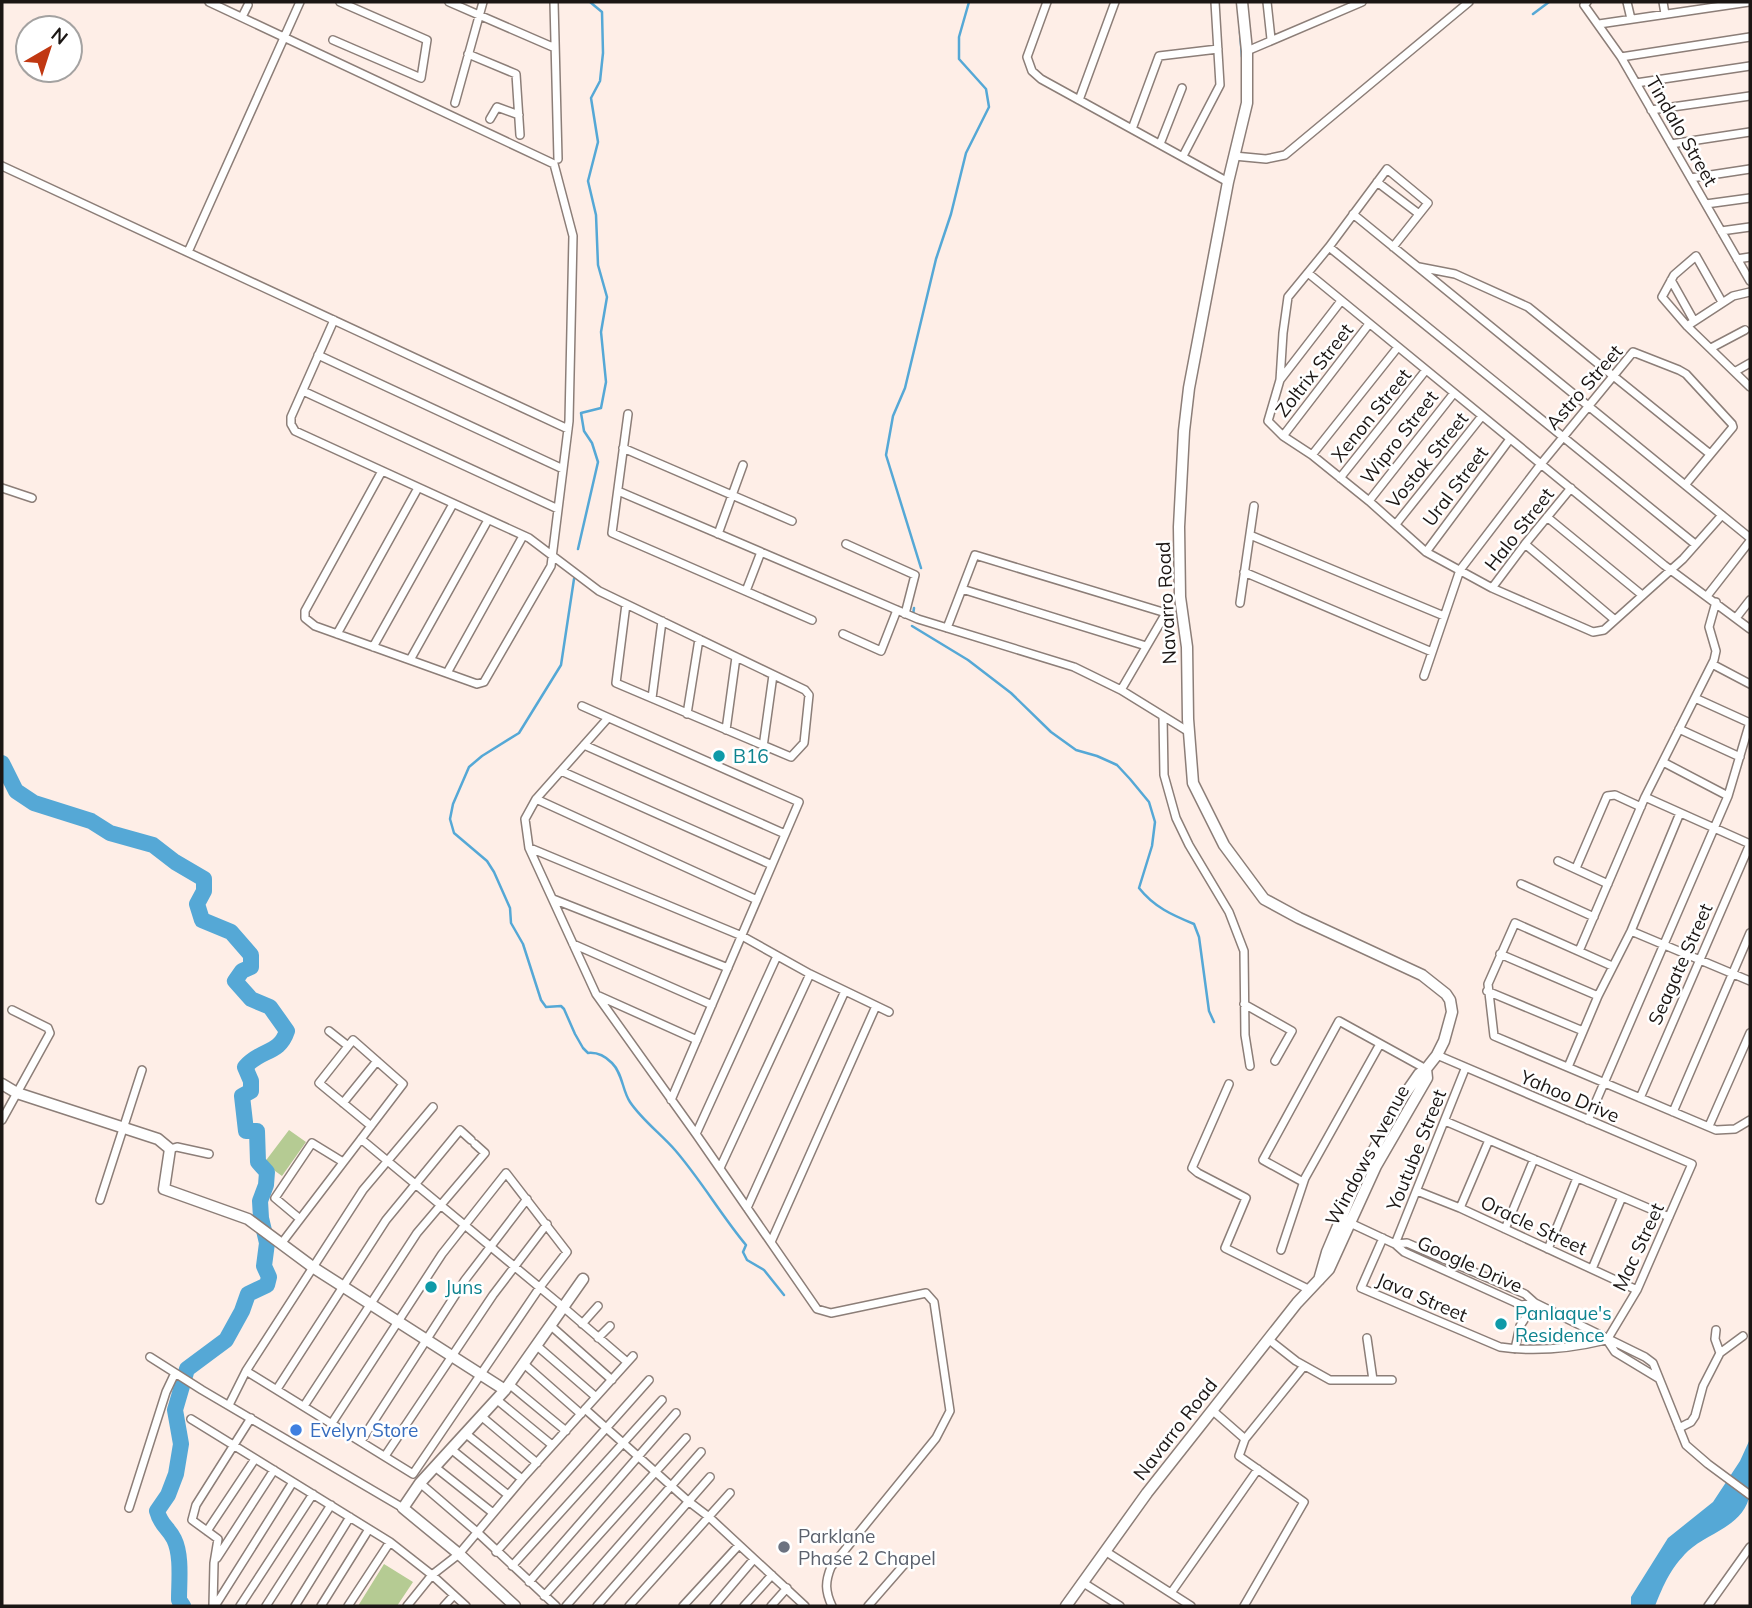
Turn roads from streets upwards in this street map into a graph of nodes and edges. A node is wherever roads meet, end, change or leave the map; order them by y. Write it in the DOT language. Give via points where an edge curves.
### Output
graph roads {
  1 [pos="209,2"];
  2 [pos="300,2"];
  3 [pos="340,2"];
  4 [pos="449,2"];
  5 [pos="483,2"];
  6 [pos="554,2"];
  7 [pos="1047,2"];
  8 [pos="1115,2"];
  9 [pos="1215,2"];
  10 [pos="1242,2"];
  11 [pos="1267,2"];
  12 [pos="1362,2"];
  13 [pos="1469,2"];
  14 [pos="1627,2"];
  15 [pos="1663,2"];
  16 [pos="1749,2"];
  17 [pos="1584,3"];
  18 [pos="1722,4"];
  19 [pos="248,5"];
  20 [pos="1692,6"];
  21 [pos="478,14"];
  22 [pos="1665,14"];
  23 [pos="242,17"];
  24 [pos="1631,19"];
  25 [pos="1599,24"];
  26 [pos="1750,37"];
  27 [pos="1271,40"];
  28 [pos="555,48"];
  29 [pos="1218,48"];
  30 [pos="1247,51"];
  31 [pos="468,54"];
  32 [pos="324,55"];
  33 [pos="1621,57"];
  34 [pos="1750,66"];
  35 [pos="1636,83"];
  36 [pos="1182,88"];
  37 [pos="1750,96"];
  38 [pos="1079,100"];
  39 [pos="456,103"];
  40 [pos="1651,110"];
  41 [pos="519,116"];
  42 [pos="491,120"];
  43 [pos="1132,129"];
  44 [pos="1750,132"];
  45 [pos="520,135"];
  46 [pos="1160,144"];
  47 [pos="1671,144"];
  48 [pos="1183,156"];
  49 [pos="1234,156"];
  50 [pos="558,159"];
  51 [pos="2,166"];
  52 [pos="1750,169"];
  53 [pos="1692,178"];
  54 [pos="1228,182"];
  55 [pos="1377,182"];
  56 [pos="1750,198"];
  57 [pos="1706,204"];
  58 [pos="1353,214"];
  59 [pos="1419,214"];
  60 [pos="1750,227"];
  61 [pos="1721,231"];
  62 [pos="1329,247"];
  63 [pos="1393,247"];
  64 [pos="188,253"];
  65 [pos="1750,257"];
  66 [pos="1737,259"];
  67 [pos="1418,267"];
  68 [pos="1308,273"];
  69 [pos="1671,280"];
  70 [pos="1750,281"];
  71 [pos="1750,292"];
  72 [pos="1341,301"];
  73 [pos="1723,302"];
  74 [pos="334,320"];
  75 [pos="1690,323"];
  76 [pos="1369,324"];
  77 [pos="1745,330"];
  78 [pos="1398,347"];
  79 [pos="1711,348"];
  80 [pos="318,355"];
  81 [pos="1750,363"];
  82 [pos="1426,370"];
  83 [pos="1736,371"];
  84 [pos="1614,375"];
  85 [pos="1280,380"];
  86 [pos="1750,387"];
  87 [pos="303,391"];
  88 [pos="1454,393"];
  89 [pos="1588,405"];
  90 [pos="628,414"];
  91 [pos="1482,416"];
  92 [pos="568,429"];
  93 [pos="1563,435"];
  94 [pos="1283,436"];
  95 [pos="1510,439"];
  96 [pos="623,448"];
  97 [pos="1710,454"];
  98 [pos="1312,455"];
  99 [pos="1541,464"];
  100 [pos="743,465"];
  101 [pos="563,469"];
  102 [pos="382,471"];
  103 [pos="1340,478"];
  104 [pos="1685,485"];
  105 [pos="2,488"];
  106 [pos="418,488"];
  107 [pos="1571,488"];
  108 [pos="618,491"];
  109 [pos="732,495"];
  110 [pos="32,498"];
  111 [pos="1369,501"];
  112 [pos="453,503"];
  113 [pos="1254,506"];
  114 [pos="558,509"];
  115 [pos="1722,515"];
  116 [pos="1547,517"];
  117 [pos="488,520"];
  118 [pos="792,521"];
  119 [pos="1396,524"];
  120 [pos="718,534"];
  121 [pos="1250,535"];
  122 [pos="523,536"];
  123 [pos="1750,539"];
  124 [pos="846,544"];
  125 [pos="1525,544"];
  126 [pos="1695,544"];
  127 [pos="761,552"];
  128 [pos="1426,552"];
  129 [pos="552,556"];
  130 [pos="1670,569"];
  131 [pos="1460,570"];
  132 [pos="1244,572"];
  133 [pos="1492,588"];
  134 [pos="962,589"];
  135 [pos="746,592"];
  136 [pos="1642,595"];
  137 [pos="1707,596"];
  138 [pos="1750,600"];
  139 [pos="1716,602"];
  140 [pos="1240,603"];
  141 [pos="626,604"];
  142 [pos="901,612"];
  143 [pos="1444,616"];
  144 [pos="1736,618"];
  145 [pos="811,620"];
  146 [pos="1615,620"];
  147 [pos="662,621"];
  148 [pos="947,628"];
  149 [pos="1750,629"];
  150 [pos="337,634"];
  151 [pos="843,634"];
  152 [pos="699,639"];
  153 [pos="1146,646"];
  154 [pos="373,647"];
  155 [pos="1432,652"];
  156 [pos="736,657"];
  157 [pos="410,660"];
  158 [pos="1712,664"];
  159 [pos="447,673"];
  160 [pos="773,675"];
  161 [pos="1424,676"];
  162 [pos="1750,684"];
  163 [pos="1121,690"];
  164 [pos="652,698"];
  165 [pos="1695,698"];
  166 [pos="582,706"];
  167 [pos="687,714"];
  168 [pos="1163,716"];
  169 [pos="608,718"];
  170 [pos="1750,723"];
  171 [pos="1679,729"];
  172 [pos="726,730"];
  173 [pos="1189,732"];
  174 [pos="584,745"];
  175 [pos="763,747"];
  176 [pos="1740,757"];
  177 [pos="1663,762"];
  178 [pos="561,771"];
  179 [pos="1728,796"];
  180 [pos="1645,797"];
  181 [pos="536,799"];
  182 [pos="1641,807"];
  183 [pos="1680,813"];
  184 [pos="1715,829"];
  185 [pos="785,834"];
  186 [pos="1750,844"];
  187 [pos="529,848"];
  188 [pos="1558,861"];
  189 [pos="772,865"];
  190 [pos="1576,869"];
  191 [pos="1521,884"];
  192 [pos="1608,884"];
  193 [pos="552,898"];
  194 [pos="757,900"];
  195 [pos="1594,917"];
  196 [pos="1631,931"];
  197 [pos="1750,933"];
  198 [pos="741,936"];
  199 [pos="573,944"];
  200 [pos="1663,945"];
  201 [pos="1579,951"];
  202 [pos="1500,954"];
  203 [pos="776,956"];
  204 [pos="1699,960"];
  205 [pos="1612,966"];
  206 [pos="728,968"];
  207 [pos="810,974"];
  208 [pos="1733,974"];
  209 [pos="1750,981"];
  210 [pos="845,991"];
  211 [pos="1487,991"];
  212 [pos="596,994"];
  213 [pos="1598,996"];
  214 [pos="1244,1004"];
  215 [pos="712,1005"];
  216 [pos="876,1006"];
  217 [pos="12,1010"];
  218 [pos="889,1012"];
  219 [pos="329,1031"];
  220 [pos="1583,1031"];
  221 [pos="1750,1033"];
  222 [pos="697,1040"];
  223 [pos="1380,1044"];
  224 [pos="348,1046"];
  225 [pos="1437,1055"];
  226 [pos="377,1061"];
  227 [pos="1275,1061"];
  228 [pos="1250,1066"];
  229 [pos="1568,1068"];
  230 [pos="1426,1069"];
  231 [pos="1465,1069"];
  232 [pos="142,1070"];
  233 [pos="1604,1083"];
  234 [pos="2,1084"];
  235 [pos="1229,1084"];
  236 [pos="17,1093"];
  237 [pos="1640,1098"];
  238 [pos="671,1101"];
  239 [pos="343,1103"];
  240 [pos="433,1107"];
  241 [pos="1673,1112"];
  242 [pos="2,1120"];
  243 [pos="1588,1120"];
  244 [pos="1749,1120"];
  245 [pos="1445,1121"];
  246 [pos="371,1126"];
  247 [pos="1709,1126"];
  248 [pos="123,1127"];
  249 [pos="696,1134"];
  250 [pos="360,1139"];
  251 [pos="1489,1140"];
  252 [pos="170,1149"];
  253 [pos="209,1154"];
  254 [pos="1534,1159"];
  255 [pos="387,1161"];
  256 [pos="343,1163"];
  257 [pos="1692,1164"];
  258 [pos="720,1168"];
  259 [pos="1577,1178"];
  260 [pos="1303,1182"];
  261 [pos="415,1185"];
  262 [pos="1417,1191"];
  263 [pos="1622,1197"];
  264 [pos="527,1199"];
  265 [pos="100,1200"];
  266 [pos="440,1205"];
  267 [pos="747,1208"];
  268 [pos="1460,1208"];
  269 [pos="1669,1217"];
  270 [pos="300,1219"];
  271 [pos="1345,1220"];
  272 [pos="547,1224"];
  273 [pos="465,1226"];
  274 [pos="1505,1229"];
  275 [pos="1383,1238"];
  276 [pos="771,1242"];
  277 [pos="281,1244"];
  278 [pos="1395,1244"];
  279 [pos="490,1247"];
  280 [pos="1548,1249"];
  281 [pos="1281,1250"];
  282 [pos="515,1267"];
  283 [pos="314,1268"];
  284 [pos="1592,1269"];
  285 [pos="583,1279"];
  286 [pos="1319,1280"];
  287 [pos="342,1286"];
  288 [pos="540,1287"];
  289 [pos="1310,1290"];
  290 [pos="1637,1290"];
  291 [pos="1535,1303"];
  292 [pos="371,1304"];
  293 [pos="562,1306"];
  294 [pos="598,1306"];
  295 [pos="399,1322"];
  296 [pos="582,1324"];
  297 [pos="550,1325"];
  298 [pos="610,1326"];
  299 [pos="1716,1330"];
  300 [pos="1743,1336"];
  301 [pos="598,1338"];
  302 [pos="1367,1338"];
  303 [pos="1268,1339"];
  304 [pos="426,1340"];
  305 [pos="1607,1340"];
  306 [pos="536,1345"];
  307 [pos="1515,1349"];
  308 [pos="1720,1353"];
  309 [pos="453,1356"];
  310 [pos="150,1357"];
  311 [pos="523,1363"];
  312 [pos="1304,1366"];
  313 [pos="246,1371"];
  314 [pos="174,1373"];
  315 [pos="481,1374"];
  316 [pos="1658,1378"];
  317 [pos="612,1380"];
  318 [pos="649,1380"];
  319 [pos="1373,1380"];
  320 [pos="1392,1380"];
  321 [pos="507,1387"];
  322 [pos="277,1389"];
  323 [pos="596,1397"];
  324 [pos="496,1399"];
  325 [pos="662,1399"];
  326 [pos="229,1405"];
  327 [pos="304,1406"];
  328 [pos="1212,1410"];
  329 [pos="583,1412"];
  330 [pos="676,1413"];
  331 [pos="481,1416"];
  332 [pos="251,1418"];
  333 [pos="191,1419"];
  334 [pos="332,1423"];
  335 [pos="606,1428"];
  336 [pos="1679,1428"];
  337 [pos="566,1431"];
  338 [pos="465,1433"];
  339 [pos="686,1438"];
  340 [pos="1245,1439"];
  341 [pos="361,1441"];
  342 [pos="624,1442"];
  343 [pos="234,1446"];
  344 [pos="552,1446"];
  345 [pos="451,1449"];
  346 [pos="701,1452"];
  347 [pos="386,1457"];
  348 [pos="640,1457"];
  349 [pos="256,1459"];
  350 [pos="537,1463"];
  351 [pos="435,1466"];
  352 [pos="1258,1469"];
  353 [pos="274,1470"];
  354 [pos="655,1472"];
  355 [pos="710,1477"];
  356 [pos="522,1479"];
  357 [pos="293,1482"];
  358 [pos="419,1483"];
  359 [pos="672,1486"];
  360 [pos="730,1493"];
  361 [pos="313,1494"];
  362 [pos="508,1495"];
  363 [pos="1750,1495"];
  364 [pos="688,1501"];
  365 [pos="331,1505"];
  366 [pos="129,1508"];
  367 [pos="403,1508"];
  368 [pos="493,1513"];
  369 [pos="350,1517"];
  370 [pos="709,1517"];
  371 [pos="369,1529"];
  372 [pos="207,1531"];
  373 [pos="477,1532"];
  374 [pos="390,1542"];
  375 [pos="739,1545"];
  376 [pos="1750,1547"];
  377 [pos="1105,1551"];
  378 [pos="496,1552"];
  379 [pos="459,1554"];
  380 [pos="754,1559"];
  381 [pos="909,1559"];
  382 [pos="214,1563"];
  383 [pos="512,1566"];
  384 [pos="432,1575"];
  385 [pos="772,1575"];
  386 [pos="529,1582"];
  387 [pos="1082,1583"];
  388 [pos="214,1588"];
  389 [pos="787,1588"];
  390 [pos="224,1591"];
  391 [pos="1171,1593"];
  392 [pos="454,1595"];
  393 [pos="544,1596"];
  394 [pos="214,1606"];
  395 [pos="240,1606"];
  396 [pos="266,1606"];
  397 [pos="295,1606"];
  398 [pos="321,1606"];
  399 [pos="348,1606"];
  400 [pos="407,1606"];
  401 [pos="444,1606"];
  402 [pos="466,1606"];
  403 [pos="515,1606"];
  404 [pos="556,1606"];
  405 [pos="566,1606"];
  406 [pos="597,1606"];
  407 [pos="629,1606"];
  408 [pos="683,1606"];
  409 [pos="714,1606"];
  410 [pos="744,1606"];
  411 [pos="771,1606"];
  412 [pos="803,1606"];
  413 [pos="832,1606"];
  414 [pos="868,1606"];
  415 [pos="1066,1606"];
  416 [pos="1120,1606"];
  417 [pos="1191,1606"];
  418 [pos="1244,1606"];
  419 [pos="1708,1606"];
  1 -- 23 [label="street"];
  2 -- 64 [label="street"];
  3 -- 32 [label="street" via="427,40 421,78 331,43"];
  4 -- 21 [label="street"];
  5 -- 21 [label="street"];
  6 -- 28 [label="street"];
  7 -- 38 [label="street" via="1027,57 1041,79"];
  8 -- 38 [label="street"];
  9 -- 29 [label="street"];
  10 -- 30 [label="street, Navarro Road"];
  11 -- 27 [label="street"];
  12 -- 27 [label="street"];
  13 -- 49 [label="street" via="1285,155 1266,159"];
  14 -- 24 [label="street"];
  15 -- 22 [label="street"];
  16 -- 18 [label="street"];
  17 -- 25 [label="street, Tindalo Street"];
  18 -- 20 [label="street"];
  19 -- 23 [label="street"];
  20 -- 22 [label="street"];
  21 -- 28 [label="street"];
  21 -- 31 [label="street"];
  22 -- 24 [label="street"];
  23 -- 32 [label="street"];
  24 -- 25 [label="street"];
  25 -- 33 [label="street, Tindalo Street"];
  26 -- 33 [label="street"];
  27 -- 30 [label="street"];
  28 -- 50 [label="street"];
  29 -- 43 [label="street" via="1159,56"];
  29 -- 48 [label="street" via="1220,85"];
  30 -- 49 [label="street, Navarro Road" via="1247,103"];
  31 -- 39 [label="street"];
  31 -- 41 [label="street" via="516,74"];
  32 -- 92 [label="street" via="415,94 554,164 573,236"];
  33 -- 35 [label="street, Tindalo Street"];
  34 -- 35 [label="street"];
  35 -- 40 [label="street, Tindalo Street"];
  36 -- 46 [label="street"];
  37 -- 40 [label="street"];
  38 -- 43 [label="street"];
  40 -- 47 [label="street, Tindalo Street"];
  41 -- 42 [label="street" via="497,107"];
  41 -- 45 [label="street"];
  43 -- 46 [label="street"];
  44 -- 47 [label="street"];
  46 -- 48 [label="street"];
  47 -- 53 [label="street, Tindalo Street"];
  48 -- 54 [label="street"];
  49 -- 54 [label="street, Navarro Road"];
  51 -- 64 [label="street"];
  52 -- 53 [label="street"];
  53 -- 57 [label="street, Tindalo Street"];
  54 -- 173 [label="street, Navarro Road" via="1184,431 1181,597"];
  55 -- 58 [label="street"];
  55 -- 59 [label="street"];
  55 -- 59 [label="street" via="1387,169 1428,203"];
  56 -- 57 [label="street"];
  57 -- 61 [label="street, Tindalo Street"];
  58 -- 62 [label="street"];
  58 -- 63 [label="street"];
  59 -- 63 [label="street"];
  60 -- 61 [label="street"];
  61 -- 66 [label="street, Tindalo Street"];
  62 -- 68 [label="street"];
  62 -- 93 [label="street"];
  63 -- 67 [label="street"];
  64 -- 74 [label="street"];
  65 -- 66 [label="street"];
  66 -- 70 [label="street, Tindalo Street"];
  67 -- 84 [label="street" via="1455,274 1528,307"];
  67 -- 89 [label="street"];
  68 -- 72 [label="street"];
  68 -- 85 [label="street" via="1288,297"];
  69 -- 73 [label="street" via="1696,256"];
  69 -- 75 [label="street"];
  69 -- 75 [label="street" via="1662,297"];
  71 -- 73 [label="street"];
  72 -- 76 [label="street"];
  72 -- 85 [label="street"];
  73 -- 75 [label="street"];
  74 -- 80 [label="street"];
  74 -- 92 [label="street"];
  75 -- 79 [label="street"];
  76 -- 78 [label="street"];
  76 -- 94 [label="street, Zoltrix Street"];
  77 -- 79 [label="street"];
  78 -- 82 [label="street"];
  78 -- 98 [label="street"];
  79 -- 83 [label="street"];
  80 -- 87 [label="street"];
  80 -- 101 [label="street"];
  81 -- 83 [label="street"];
  82 -- 88 [label="street"];
  82 -- 103 [label="street, Xenon Street"];
  83 -- 86 [label="street"];
  84 -- 89 [label="street, Astro Street"];
  84 -- 97 [label="street"];
  84 -- 97 [label="street, Astro Street" via="1637,351 1686,374 1732,424"];
  85 -- 94 [label="street" via="1268,421"];
  87 -- 102 [label="street" via="291,417 295,431"];
  87 -- 114 [label="street"];
  88 -- 91 [label="street"];
  88 -- 111 [label="street, Wipro Street"];
  89 -- 93 [label="street, Astro Street"];
  89 -- 104 [label="street"];
  90 -- 96 [label="street"];
  91 -- 95 [label="street"];
  91 -- 119 [label="street, Vostok Street"];
  92 -- 101 [label="street"];
  93 -- 99 [label="street, Astro Street"];
  93 -- 126 [label="street"];
  94 -- 98 [label="street"];
  95 -- 99 [label="street"];
  95 -- 128 [label="street, Ural Street"];
  96 -- 108 [label="street"];
  96 -- 109 [label="street"];
  97 -- 104 [label="street, Astro Street"];
  98 -- 103 [label="street"];
  99 -- 107 [label="street"];
  99 -- 131 [label="street, Astro Street"];
  100 -- 109 [label="street"];
  101 -- 114 [label="street"];
  102 -- 106 [label="street"];
  102 -- 150 [label="street" via="305,611 308,623"];
  103 -- 111 [label="street"];
  104 -- 115 [label="street"];
  105 -- 110 [label="street"];
  106 -- 112 [label="street"];
  106 -- 150 [label="street"];
  107 -- 116 [label="street, Halo Street"];
  107 -- 130 [label="street"];
  108 -- 120 [label="street"];
  108 -- 135 [label="street" via="612,533"];
  109 -- 118 [label="street"];
  109 -- 120 [label="street"];
  111 -- 119 [label="street"];
  112 -- 117 [label="street"];
  112 -- 154 [label="street"];
  113 -- 121 [label="street"];
  114 -- 129 [label="street"];
  115 -- 123 [label="street"];
  115 -- 126 [label="street"];
  116 -- 125 [label="street, Halo Street"];
  116 -- 136 [label="street"];
  117 -- 122 [label="street"];
  117 -- 157 [label="street"];
  119 -- 128 [label="street"];
  120 -- 127 [label="street"];
  121 -- 132 [label="street"];
  121 -- 143 [label="street"];
  122 -- 129 [label="street"];
  122 -- 159 [label="street"];
  123 -- 137 [label="street"];
  124 -- 142 [label="street" via="915,575"];
  125 -- 133 [label="street, Halo Street"];
  125 -- 146 [label="street"];
  126 -- 130 [label="street"];
  127 -- 135 [label="street"];
  127 -- 142 [label="street"];
  128 -- 131 [label="street"];
  129 -- 141 [label="street" via="599,591"];
  129 -- 159 [label="street" via="551,566 484,681 477,684"];
  130 -- 136 [label="street"];
  130 -- 137 [label="street"];
  131 -- 133 [label="street"];
  131 -- 143 [label="street, Astro Street"];
  132 -- 140 [label="street"];
  132 -- 155 [label="street"];
  133 -- 146 [label="street" via="1593,632 1604,630"];
  134 -- 148 [label="street"];
  134 -- 153 [label="street"];
  134 -- 153 [label="street" via="975,555 1166,613"];
  135 -- 145 [label="street"];
  136 -- 146 [label="street"];
  137 -- 139 [label="street"];
  138 -- 144 [label="street"];
  139 -- 144 [label="street"];
  139 -- 158 [label="street" via="1709,627 1716,651"];
  141 -- 147 [label="street"];
  141 -- 164 [label="street" via="616,683"];
  142 -- 148 [label="street"];
  142 -- 151 [label="street" via="881,652"];
  143 -- 155 [label="street, Astro Street"];
  144 -- 149 [label="street"];
  147 -- 152 [label="street"];
  147 -- 164 [label="street"];
  148 -- 163 [label="street" via="1074,667"];
  150 -- 154 [label="street"];
  152 -- 156 [label="street"];
  152 -- 167 [label="street"];
  153 -- 163 [label="street"];
  154 -- 157 [label="street"];
  155 -- 161 [label="street, Astro Street"];
  156 -- 160 [label="street"];
  156 -- 172 [label="street"];
  157 -- 159 [label="street"];
  158 -- 162 [label="street"];
  158 -- 165 [label="street"];
  160 -- 175 [label="street"];
  160 -- 175 [label="street" via="809,695 804,743 791,757"];
  163 -- 168 [label="street"];
  164 -- 167 [label="street"];
  165 -- 170 [label="street"];
  165 -- 171 [label="street"];
  166 -- 169 [label="street"];
  167 -- 172 [label="street"];
  168 -- 173 [label="street"];
  168 -- 214 [label="street" via="1169,797 1189,845 1238,931 1244,951"];
  169 -- 174 [label="street"];
  169 -- 185 [label="street" via="799,802"];
  170 -- 176 [label="street"];
  171 -- 176 [label="street"];
  171 -- 177 [label="street"];
  172 -- 175 [label="street"];
  173 -- 225 [label="street, Navarro Road" via="1193,783 1203,806 1224,845 1264,899 1422,975 1446,994 1452,1012"];
  174 -- 178 [label="street"];
  174 -- 185 [label="street"];
  176 -- 179 [label="street"];
  177 -- 179 [label="street"];
  177 -- 180 [label="street"];
  178 -- 181 [label="street"];
  178 -- 189 [label="street"];
  179 -- 184 [label="street"];
  180 -- 182 [label="street"];
  180 -- 183 [label="street"];
  181 -- 187 [label="street" via="524,819"];
  181 -- 194 [label="street"];
  182 -- 190 [label="street" via="1615,795 1606,796"];
  182 -- 192 [label="street"];
  183 -- 184 [label="street"];
  183 -- 196 [label="street"];
  184 -- 186 [label="street"];
  184 -- 200 [label="street"];
  185 -- 189 [label="street"];
  186 -- 204 [label="street, Seagate Street"];
  187 -- 193 [label="street"];
  187 -- 198 [label="street"];
  188 -- 190 [label="street"];
  189 -- 194 [label="street"];
  190 -- 192 [label="street"];
  191 -- 195 [label="street"];
  192 -- 195 [label="street"];
  193 -- 199 [label="street"];
  193 -- 206 [label="street"];
  194 -- 198 [label="street"];
  195 -- 201 [label="street"];
  196 -- 200 [label="street"];
  196 -- 205 [label="street"];
  197 -- 208 [label="street"];
  198 -- 203 [label="street"];
  198 -- 206 [label="street"];
  199 -- 212 [label="street"];
  199 -- 215 [label="street"];
  200 -- 204 [label="street"];
  200 -- 233 [label="street"];
  201 -- 202 [label="street" via="1515,923"];
  201 -- 205 [label="street"];
  202 -- 211 [label="street"];
  202 -- 213 [label="street"];
  203 -- 207 [label="street"];
  203 -- 249 [label="street"];
  204 -- 208 [label="street"];
  204 -- 237 [label="street, Seagate Street"];
  205 -- 213 [label="street"];
  206 -- 215 [label="street"];
  207 -- 210 [label="street"];
  207 -- 258 [label="street"];
  208 -- 209 [label="street"];
  208 -- 241 [label="street"];
  210 -- 216 [label="street"];
  210 -- 267 [label="street"];
  211 -- 220 [label="street"];
  211 -- 229 [label="street" via="1493,1036"];
  212 -- 222 [label="street"];
  212 -- 238 [label="street"];
  213 -- 220 [label="street"];
  214 -- 227 [label="street" via="1292,1031"];
  214 -- 228 [label="street"];
  215 -- 222 [label="street"];
  216 -- 218 [label="street"];
  216 -- 276 [label="street"];
  217 -- 236 [label="street" via="50,1033"];
  219 -- 224 [label="street"];
  220 -- 229 [label="street"];
  221 -- 247 [label="street"];
  222 -- 238 [label="street"];
  223 -- 230 [label="street"];
  223 -- 260 [label="street"];
  223 -- 260 [label="street" via="1339,1021 1265,1153 1262,1160"];
  224 -- 226 [label="street" via="353,1040"];
  224 -- 239 [label="street" via="319,1083"];
  225 -- 230 [label="street, Navarro Road"];
  225 -- 231 [label="street, Yahoo Drive"];
  226 -- 239 [label="street"];
  226 -- 246 [label="street" via="403,1084"];
  229 -- 233 [label="street"];
  230 -- 271 [label="street, Windows Avenue" via="1427,1078"];
  231 -- 243 [label="street, Yahoo Drive"];
  231 -- 245 [label="street, Youtube Street"];
  232 -- 248 [label="street"];
  233 -- 237 [label="street"];
  233 -- 243 [label="street"];
  234 -- 236 [label="street"];
  235 -- 289 [label="street" via="1192,1168 1246,1198 1225,1248"];
  236 -- 242 [label="street"];
  236 -- 248 [label="street"];
  237 -- 241 [label="street"];
  238 -- 249 [label="street"];
  239 -- 246 [label="street"];
  240 -- 255 [label="street"];
  241 -- 247 [label="street"];
  243 -- 257 [label="street, Yahoo Drive"];
  244 -- 247 [label="street" via="1735,1129"];
  245 -- 251 [label="street"];
  245 -- 262 [label="street, Youtube Street"];
  246 -- 250 [label="street"];
  248 -- 252 [label="street" via="158,1139"];
  248 -- 265 [label="street"];
  249 -- 258 [label="street"];
  250 -- 255 [label="street"];
  250 -- 256 [label="street"];
  251 -- 254 [label="street"];
  251 -- 268 [label="street"];
  252 -- 253 [label="street"];
  252 -- 277 [label="street" via="164,1189 248,1219"];
  254 -- 259 [label="street"];
  254 -- 274 [label="street"];
  255 -- 261 [label="street"];
  255 -- 283 [label="street"];
  256 -- 270 [label="street"];
  256 -- 270 [label="street" via="312,1143 275,1198"];
  257 -- 269 [label="street, Mac Street"];
  258 -- 267 [label="street"];
  259 -- 263 [label="street"];
  259 -- 280 [label="street"];
  260 -- 281 [label="street"];
  261 -- 266 [label="street"];
  261 -- 266 [label="street" via="460,1130 485,1153"];
  261 -- 287 [label="street"];
  262 -- 268 [label="street, Oracle Street"];
  262 -- 278 [label="street, Youtube Street"];
  263 -- 269 [label="street"];
  263 -- 284 [label="street"];
  264 -- 272 [label="street"];
  264 -- 273 [label="street" via="506,1173"];
  264 -- 279 [label="street"];
  266 -- 273 [label="street"];
  266 -- 292 [label="street"];
  267 -- 276 [label="street"];
  268 -- 274 [label="street, Oracle Street"];
  269 -- 290 [label="street, Mac Street"];
  270 -- 277 [label="street"];
  271 -- 275 [label="street, Google Drive"];
  271 -- 286 [label="street, Windows Avenue" via="1329,1269"];
  272 -- 282 [label="street"];
  272 -- 288 [label="street" via="566,1252"];
  273 -- 279 [label="street"];
  273 -- 295 [label="street"];
  274 -- 280 [label="street, Oracle Street"];
  275 -- 278 [label="street, Google Drive"];
  275 -- 307 [label="street, Java Street" via="1361,1289 1500,1347"];
  276 -- 413 [label="street" via="817,1309 831,1312 926,1293 934,1303 940,1338 950,1411 936,1438 831,1567 826,1580"];
  277 -- 283 [label="street"];
  278 -- 291 [label="street, Google Drive" via="1407,1244 1525,1294"];
  279 -- 282 [label="street"];
  279 -- 304 [label="street"];
  280 -- 284 [label="street, Oracle Street"];
  282 -- 288 [label="street"];
  282 -- 309 [label="street"];
  283 -- 287 [label="street"];
  283 -- 313 [label="street"];
  284 -- 290 [label="street, Oracle Street"];
  285 -- 293 [label="street"];
  286 -- 289 [label="street, Navarro Road"];
  287 -- 292 [label="street"];
  287 -- 322 [label="street"];
  288 -- 293 [label="street"];
  288 -- 315 [label="street"];
  289 -- 303 [label="street, Navarro Road"];
  290 -- 305 [label="street, Mac Street"];
  291 -- 305 [label="street, Google Drive"];
  291 -- 307 [label="street" via="1520,1326"];
  292 -- 295 [label="street"];
  292 -- 327 [label="street"];
  293 -- 296 [label="street"];
  293 -- 297 [label="street"];
  294 -- 296 [label="street"];
  295 -- 304 [label="street"];
  295 -- 334 [label="street"];
  296 -- 301 [label="street"];
  297 -- 306 [label="street"];
  297 -- 317 [label="street"];
  298 -- 301 [label="street"];
  299 -- 308 [label="street"];
  300 -- 308 [label="street"];
  301 -- 317 [label="street" via="630,1359"];
  302 -- 319 [label="street"];
  303 -- 312 [label="street"];
  303 -- 328 [label="street, Navarro Road"];
  304 -- 309 [label="street"];
  304 -- 341 [label="street"];
  305 -- 307 [label="street, Java Street"];
  305 -- 316 [label="street" via="1615,1353"];
  305 -- 316 [label="street" via="1645,1357 1653,1363"];
  306 -- 311 [label="street"];
  306 -- 323 [label="street"];
  308 -- 336 [label="street" via="1703,1386 1696,1416"];
  309 -- 315 [label="street"];
  309 -- 347 [label="street"];
  310 -- 314 [label="street"];
  311 -- 321 [label="street"];
  311 -- 329 [label="street"];
  312 -- 319 [label="street" via="1330,1380"];
  312 -- 340 [label="street"];
  313 -- 322 [label="street"];
  313 -- 326 [label="street"];
  314 -- 326 [label="street"];
  314 -- 366 [label="street"];
  315 -- 321 [label="street"];
  315 -- 347 [label="street" via="413,1474"];
  316 -- 336 [label="street"];
  317 -- 323 [label="street"];
  318 -- 335 [label="street"];
  319 -- 320 [label="street"];
  321 -- 324 [label="street"];
  321 -- 337 [label="street"];
  322 -- 327 [label="street"];
  323 -- 329 [label="street"];
  324 -- 331 [label="street"];
  324 -- 344 [label="street"];
  325 -- 342 [label="street"];
  326 -- 332 [label="street"];
  327 -- 334 [label="street"];
  328 -- 340 [label="street"];
  328 -- 377 [label="street, Navarro Road"];
  329 -- 335 [label="street"];
  329 -- 337 [label="street"];
  330 -- 348 [label="street"];
  331 -- 338 [label="street"];
  331 -- 350 [label="street"];
  332 -- 343 [label="street"];
  332 -- 367 [label="street"];
  333 -- 343 [label="street"];
  334 -- 341 [label="street"];
  335 -- 342 [label="street"];
  335 -- 378 [label="street"];
  336 -- 363 [label="street" via="1686,1445"];
  337 -- 344 [label="street"];
  338 -- 345 [label="street"];
  338 -- 356 [label="street"];
  339 -- 354 [label="street"];
  340 -- 352 [label="street" via="1238,1455"];
  341 -- 347 [label="street"];
  342 -- 348 [label="street"];
  342 -- 383 [label="street"];
  343 -- 349 [label="street"];
  343 -- 372 [label="street" via="196,1505 192,1520"];
  344 -- 350 [label="street"];
  345 -- 351 [label="street"];
  345 -- 362 [label="street"];
  346 -- 359 [label="street"];
  348 -- 354 [label="street"];
  348 -- 386 [label="street"];
  349 -- 353 [label="street"];
  349 -- 372 [label="street"];
  350 -- 356 [label="street"];
  351 -- 358 [label="street"];
  351 -- 368 [label="street"];
  352 -- 391 [label="street"];
  352 -- 418 [label="street" via="1304,1502"];
  353 -- 357 [label="street"];
  353 -- 382 [label="street"];
  354 -- 359 [label="street"];
  354 -- 393 [label="street"];
  355 -- 364 [label="street"];
  356 -- 362 [label="street"];
  357 -- 361 [label="street"];
  357 -- 390 [label="street"];
  358 -- 367 [label="street"];
  358 -- 373 [label="street"];
  359 -- 364 [label="street"];
  359 -- 405 [label="street"];
  360 -- 370 [label="street"];
  361 -- 365 [label="street"];
  361 -- 395 [label="street"];
  362 -- 368 [label="street"];
  364 -- 370 [label="street"];
  364 -- 406 [label="street"];
  365 -- 369 [label="street"];
  365 -- 396 [label="street"];
  367 -- 379 [label="street"];
  368 -- 373 [label="street"];
  369 -- 371 [label="street"];
  369 -- 397 [label="street"];
  370 -- 375 [label="street"];
  370 -- 407 [label="street"];
  371 -- 374 [label="street"];
  371 -- 398 [label="street"];
  372 -- 382 [label="street" via="218,1539"];
  373 -- 378 [label="street"];
  373 -- 379 [label="street"];
  374 -- 384 [label="street"];
  374 -- 399 [label="street"];
  375 -- 380 [label="street"];
  375 -- 408 [label="street"];
  376 -- 419 [label="street"];
  377 -- 387 [label="street, Navarro Road"];
  377 -- 391 [label="street"];
  378 -- 383 [label="street"];
  379 -- 384 [label="street"];
  379 -- 403 [label="street"];
  380 -- 385 [label="street"];
  380 -- 409 [label="street"];
  381 -- 414 [label="street"];
  382 -- 388 [label="street"];
  383 -- 386 [label="street"];
  384 -- 392 [label="street"];
  384 -- 400 [label="street"];
  385 -- 389 [label="street"];
  385 -- 410 [label="street"];
  386 -- 393 [label="street"];
  387 -- 415 [label="street, Navarro Road"];
  387 -- 416 [label="street"];
  388 -- 390 [label="street"];
  388 -- 394 [label="street"];
  389 -- 411 [label="street"];
  389 -- 412 [label="street"];
  390 -- 394 [label="street"];
  391 -- 417 [label="street"];
  392 -- 401 [label="street"];
  392 -- 402 [label="street"];
  393 -- 404 [label="street"];
}
